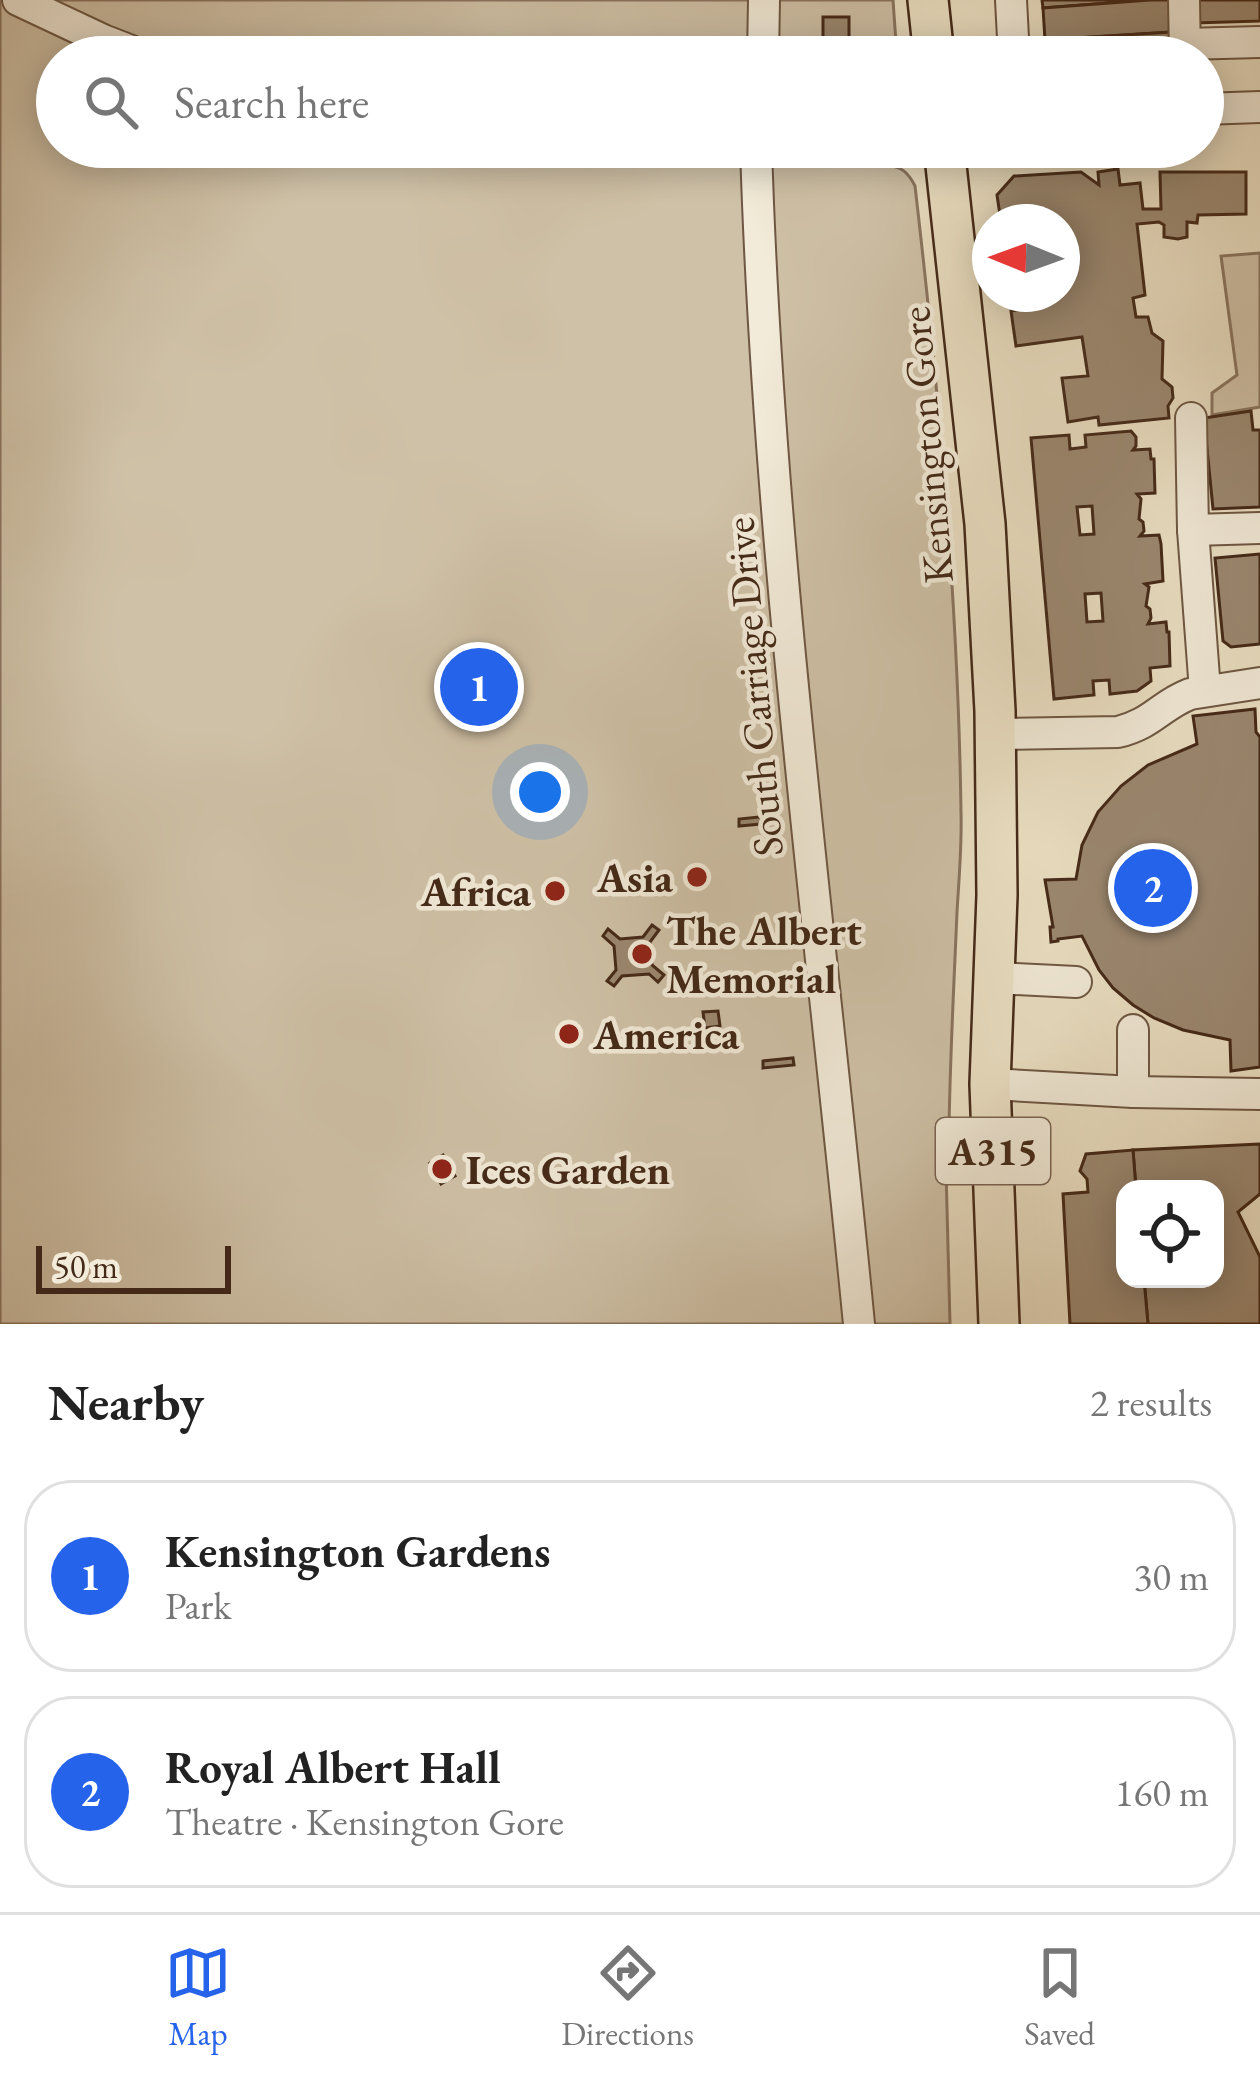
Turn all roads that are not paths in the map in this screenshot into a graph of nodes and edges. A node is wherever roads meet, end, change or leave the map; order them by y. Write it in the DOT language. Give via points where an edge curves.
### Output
graph roads {
  1 [pos="18,0"];
  2 [pos="764,0"];
  3 [pos="928,0"];
  4 [pos="1011,0"];
  5 [pos="1184,0"];
  6 [pos="94,36"];
  7 [pos="763,36"];
  8 [pos="932,36"];
  9 [pos="1013,36"];
  10 [pos="1185,36"];
  11 [pos="1260,42"];
  12 [pos="1224,46"];
  13 [pos="1260,107"];
  14 [pos="1224,108"];
  15 [pos="757,168"];
  16 [pos="946,168"];
  17 [pos="1191,418"];
  18 [pos="1260,528"];
  19 [pos="1193,530"];
  20 [pos="1260,683"];
  21 [pos="1205,691"];
  22 [pos="996,734"];
  23 [pos="995,978"];
  24 [pos="1076,982"];
  25 [pos="1133,1030"];
  26 [pos="990,1084"];
  27 [pos="1133,1092"];
  28 [pos="1260,1094"];
  29 [pos="859,1324"];
  30 [pos="999,1324"];
  1 -- 6 [label="street"];
  2 -- 7 [label="street"];
  3 -- 8 [label="main road"];
  4 -- 9 [label="street"];
  5 -- 10 [label="street"];
  11 -- 12 [label="street"];
  13 -- 14 [label="street"];
  15 -- 29 [label="street, South Carriage Drive" via="783,570"];
  16 -- 22 [label="main road, Kensington Gore / A315" via="985,524"];
  17 -- 19 [label="street"];
  18 -- 19 [label="street"];
  19 -- 21 [label="street"];
  20 -- 21 [label="street"];
  21 -- 22 [label="street" via="1118,732"];
  22 -- 23 [label="main road, Kensington Gore / A315"];
  23 -- 24 [label="street"];
  23 -- 26 [label="main road, Kensington Gore / A315"];
  25 -- 27 [label="street"];
  26 -- 27 [label="street"];
  26 -- 30 [label="main road, Kensington Gore / A315"];
  27 -- 28 [label="street"];
}
